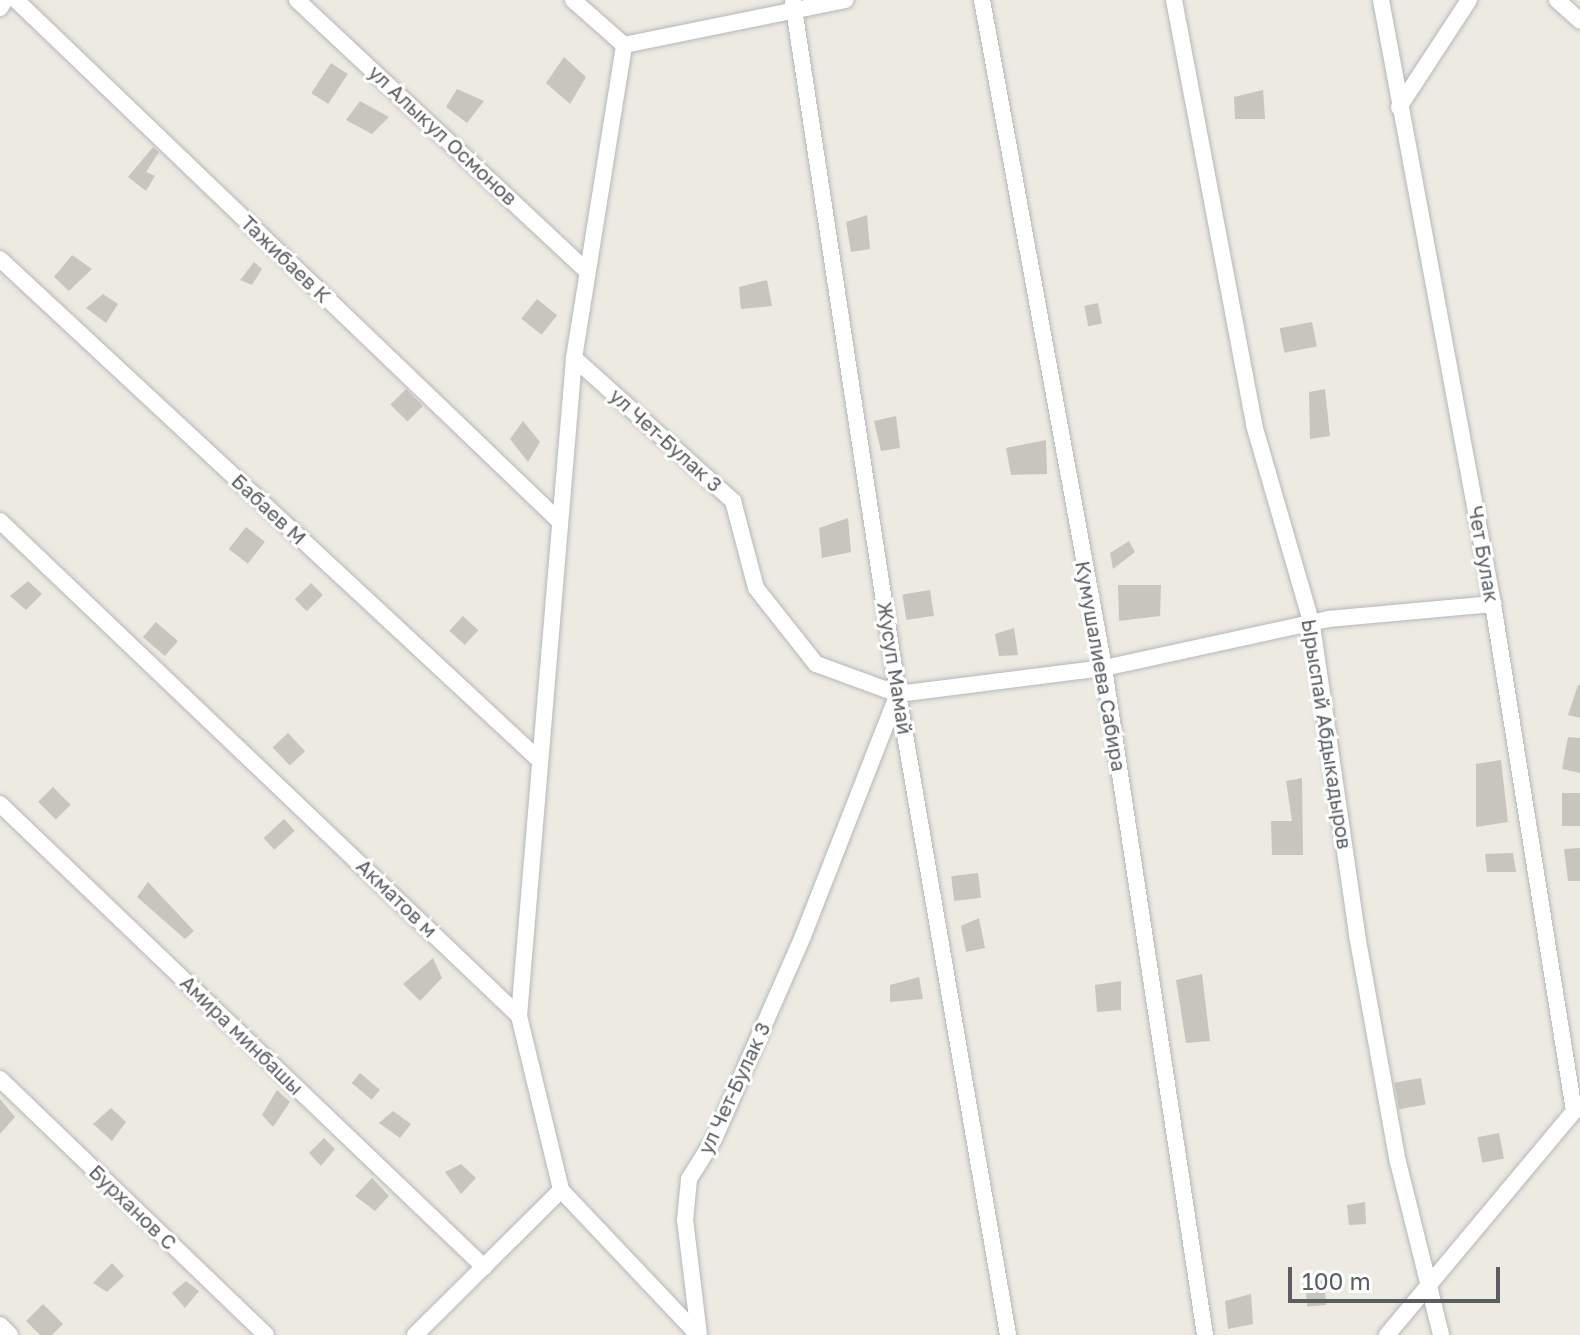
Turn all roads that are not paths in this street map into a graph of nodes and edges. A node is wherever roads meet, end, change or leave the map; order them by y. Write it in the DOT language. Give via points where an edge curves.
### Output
graph roads {
  1 [pos="5,0"];
  2 [pos="16,0"];
  3 [pos="297,0"];
  4 [pos="573,0"];
  5 [pos="845,0"];
  6 [pos="982,0"];
  7 [pos="1174,0"];
  8 [pos="1381,0"];
  9 [pos="1469,0"];
  10 [pos="1557,0"];
  11 [pos="793,5"];
  12 [pos="0,8"];
  13 [pos="1580,21"];
  14 [pos="624,45"];
  15 [pos="1399,107"];
  16 [pos="0,259"];
  17 [pos="587,271"];
  18 [pos="574,358"];
  19 [pos="557,519"];
  20 [pos="0,521"];
  21 [pos="1493,604"];
  22 [pos="1312,625"];
  23 [pos="1104,668"];
  24 [pos="898,694"];
  25 [pos="538,759"];
  26 [pos="0,804"];
  27 [pos="519,1016"];
  28 [pos="0,1079"];
  29 [pos="1578,1108"];
  30 [pos="561,1190"];
  31 [pos="484,1267"];
  32 [pos="1428,1283"];
  33 [pos="0,1325"];
  34 [pos="10,1335"];
  35 [pos="266,1335"];
  36 [pos="415,1335"];
  37 [pos="698,1335"];
  38 [pos="1008,1335"];
  39 [pos="1205,1335"];
  40 [pos="1387,1335"];
  41 [pos="1441,1335"];
  1 -- 12 [label="street"];
  2 -- 19 [label="street, Тажибаев К"];
  3 -- 17 [label="street, ул Алыкул Осмонов"];
  4 -- 14 [label="street"];
  5 -- 11 [label="street"];
  6 -- 23 [label="street, Кумушалиева Сабира"];
  7 -- 22 [label="street, Ырыспай Абдыкадыров" via="1254,425"];
  8 -- 15 [label="street, Чет Булак"];
  9 -- 15 [label="street"];
  10 -- 13 [label="street"];
  11 -- 14 [label="street"];
  11 -- 24 [label="street, Жусуп Мамай"];
  14 -- 17 [label="street"];
  15 -- 21 [label="street, Чет Булак"];
  16 -- 25 [label="street, Бабаев М"];
  17 -- 18 [label="street"];
  18 -- 19 [label="street"];
  18 -- 24 [label="street, ул Чет-Булак 3" via="733,501 756,588 816,664"];
  19 -- 25 [label="street"];
  20 -- 27 [label="street, Акматов м"];
  21 -- 22 [label="street"];
  21 -- 29 [label="street, Чет Булак"];
  22 -- 23 [label="street"];
  22 -- 32 [label="street, Ырыспай Абдыкадыров" via="1357,935"];
  23 -- 24 [label="street"];
  23 -- 39 [label="street, Кумушалиева Сабира"];
  24 -- 37 [label="street, ул Чет-Булак 3" via="803,936 689,1179 685,1220"];
  24 -- 38 [label="street, Жусуп Мамай"];
  25 -- 27 [label="street"];
  26 -- 31 [label="street, Амира минбашы"];
  27 -- 30 [label="street"];
  28 -- 35 [label="street, Бурханов С"];
  29 -- 32 [label="street"];
  30 -- 31 [label="street"];
  30 -- 37 [label="street"];
  31 -- 36 [label="street"];
  32 -- 40 [label="street"];
  32 -- 41 [label="street, Ырыспай Абдыкадыров"];
  33 -- 34 [label="street"];
}
